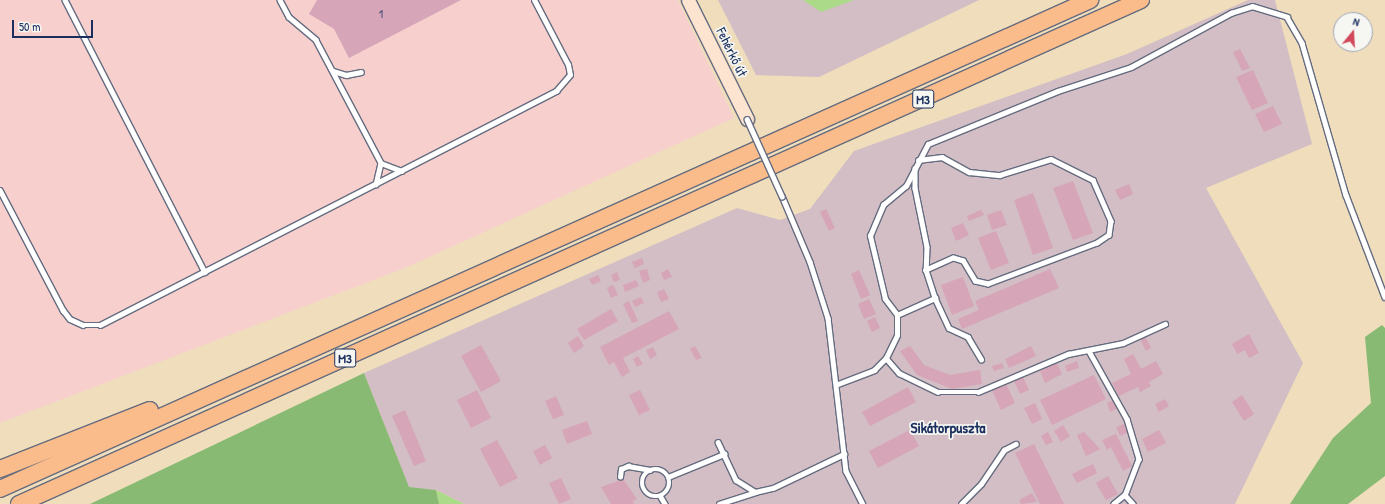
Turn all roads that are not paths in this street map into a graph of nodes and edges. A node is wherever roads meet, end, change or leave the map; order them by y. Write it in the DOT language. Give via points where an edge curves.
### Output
graph roads {
  1 [pos="65,0"];
  2 [pos="280,0"];
  3 [pos="534,0"];
  4 [pos="688,0"];
  5 [pos="1090,0"];
  6 [pos="1141,0"];
  7 [pos="333,71"];
  8 [pos="361,72"];
  9 [pos="747,119"];
  10 [pos="918,160"];
  11 [pos="381,163"];
  12 [pos="915,164"];
  13 [pos="402,171"];
  14 [pos="376,184"];
  15 [pos="0,190"];
  16 [pos="926,270"];
  17 [pos="205,272"];
  18 [pos="1385,297"];
  19 [pos="935,298"];
  20 [pos="897,315"];
  21 [pos="1165,324"];
  22 [pos="1089,351"];
  23 [pos="886,358"];
  24 [pos="981,359"];
  25 [pos="838,384"];
  26 [pos="217,391"];
  27 [pos="718,442"];
  28 [pos="1016,444"];
  29 [pos="147,447"];
  30 [pos="724,454"];
  31 [pos="844,454"];
  32 [pos="0,469"];
  33 [pos="650,470"];
  34 [pos="620,477"];
  35 [pos="668,477"];
  36 [pos="0,489"];
  37 [pos="755,492"];
  38 [pos="1125,495"];
  39 [pos="661,496"];
  40 [pos="19,504"];
  41 [pos="46,504"];
  42 [pos="665,504"];
  43 [pos="720,504"];
  44 [pos="863,504"];
  45 [pos="961,504"];
  46 [pos="1114,504"];
  47 [pos="1132,504"];
  1 -- 17 [label="lane"];
  2 -- 7 [label="lane" via="289,17 316,40"];
  3 -- 13 [label="lane" via="568,65 570,75 564,84"];
  4 -- 9 [label="street, Fehérkő út"];
  5 -- 26 [label="highway, M3"];
  6 -- 29 [label="highway, M3"];
  7 -- 8 [label="lane" via="346,75"];
  7 -- 11 [label="lane"];
  9 -- 25 [label="lane, bridge" via="782,196 824,304"];
  10 -- 12 [label="lane"];
  10 -- 16 [label="lane" via="942,157 969,172 1000,175 1051,159 1094,180 1111,221 1110,235 1097,243 988,284 975,281 963,261 952,258"];
  10 -- 18 [label="lane" via="928,144 942,136 1131,67 1231,13 1252,6 1273,10 1287,17 1302,43 1346,195"];
  11 -- 13 [label="lane"];
  11 -- 14 [label="lane"];
  12 -- 16 [label="lane" via="915,188 927,247"];
  12 -- 20 [label="lane" via="906,186 883,205 870,236 885,299"];
  13 -- 14 [label="lane"];
  14 -- 17 [label="lane"];
  15 -- 17 [label="lane" via="63,310 70,319 84,325 106,322"];
  16 -- 19 [label="lane"];
  19 -- 20 [label="lane"];
  19 -- 24 [label="lane" via="949,328 968,337"];
  20 -- 23 [label="lane" via="897,335"];
  21 -- 22 [label="lane" via="1123,343"];
  22 -- 23 [label="lane" via="1043,363 1010,381 978,392 958,393 938,392 923,385 899,373"];
  22 -- 38 [label="lane" via="1127,420 1139,459"];
  23 -- 25 [label="lane" via="874,370"];
  25 -- 31 [label="lane"];
  26 -- 32 [label="highway" via="159,406"];
  26 -- 36 [label="highway, M3"];
  27 -- 30 [label="lane"];
  28 -- 45 [label="lane" via="1004,450 981,484"];
  29 -- 40 [label="highway, M3"];
  29 -- 41 [label="highway"];
  30 -- 35 [label="lane"];
  30 -- 37 [label="lane" via="736,480"];
  31 -- 37 [label="lane" via="773,488"];
  31 -- 44 [label="lane" via="851,485"];
  33 -- 34 [label="lane" via="628,466 621,469"];
  33 -- 35 [label="lane" via="658,469"];
  33 -- 39 [label="lane" via="643,479 644,491 649,496"];
  35 -- 39 [label="lane" via="670,488"];
  37 -- 43 [label="lane"];
  38 -- 46 [label="lane"];
  38 -- 47 [label="lane"];
  39 -- 42 [label="lane"];
}
